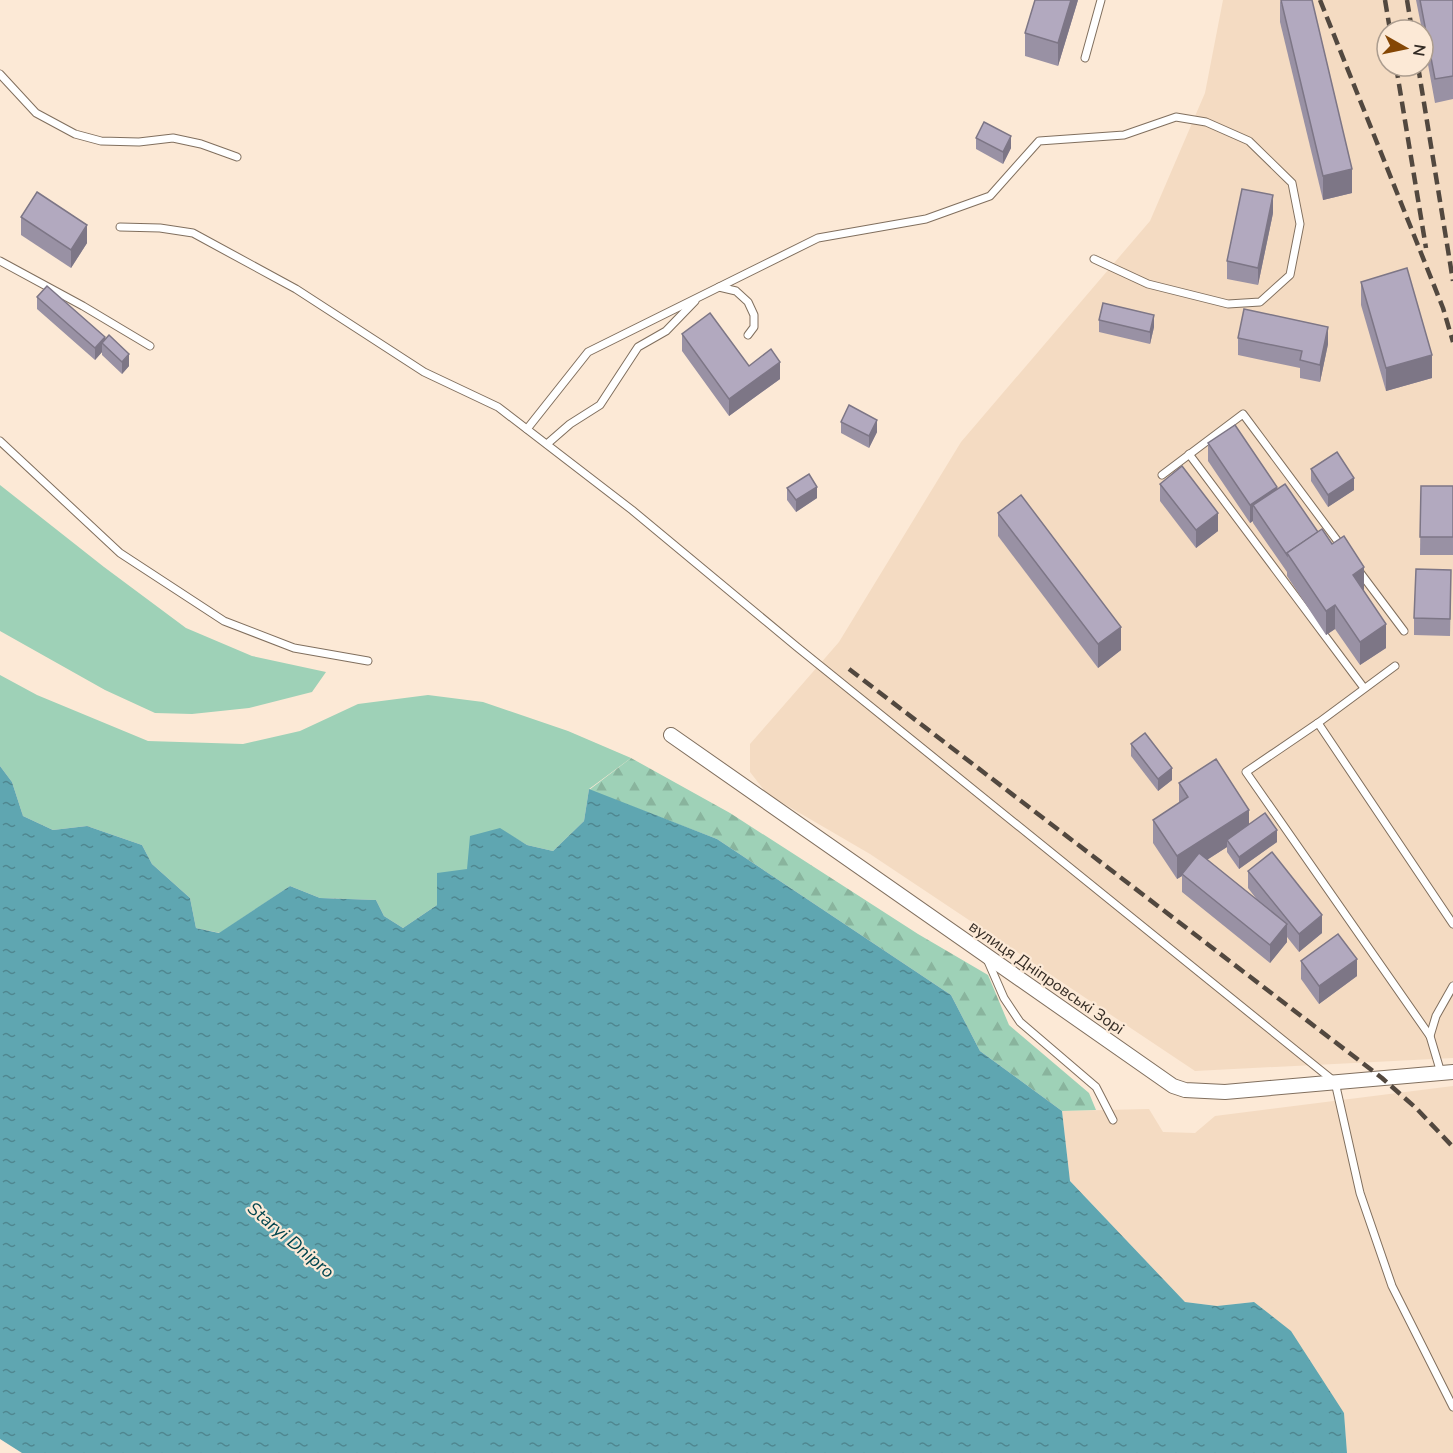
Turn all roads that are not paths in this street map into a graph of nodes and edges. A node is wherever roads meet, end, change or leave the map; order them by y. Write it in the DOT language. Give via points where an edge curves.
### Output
graph roads {
  1 [pos="1101,0"];
  2 [pos="1085,58"];
  3 [pos="0,74"];
  4 [pos="237,157"];
  5 [pos="120,227"];
  6 [pos="1094,259"];
  7 [pos="0,261"];
  8 [pos="719,287"];
  9 [pos="699,297"];
  10 [pos="748,335"];
  11 [pos="150,346"];
  12 [pos="527,429"];
  13 [pos="0,441"];
  14 [pos="547,444"];
  15 [pos="1189,454"];
  16 [pos="1162,475"];
  17 [pos="1348,555"];
  18 [pos="1355,565"];
  19 [pos="1404,631"];
  20 [pos="369,661"];
  21 [pos="1395,666"];
  22 [pos="1364,688"];
  23 [pos="1318,723"];
  24 [pos="671,735"];
  25 [pos="1453,924"];
  26 [pos="985,953"];
  27 [pos="1453,986"];
  28 [pos="1430,1036"];
  29 [pos="1447,1073"];
  30 [pos="1335,1082"];
  31 [pos="1113,1120"];
  32 [pos="1453,1407"];
  1 -- 2 [label="lane"];
  3 -- 4 [label="lane" via="36,113 75,134 101,141 173,138"];
  5 -- 12 [label="lane" via="193,233 296,289 424,372 498,407"];
  6 -- 8 [label="lane" via="1148,284 1228,304 1260,302 1290,275 1300,224 1292,183 1249,141 1206,122 1176,117 1124,135 1039,141 990,196 926,219 818,238"];
  7 -- 11 [label="lane"];
  8 -- 9 [label="lane"];
  8 -- 10 [label="lane" via="735,291 748,302 754,315 754,327"];
  9 -- 12 [label="lane" via="588,352"];
  9 -- 14 [label="lane" via="666,331 638,347 600,405"];
  12 -- 14 [label="lane"];
  13 -- 20 [label="lane" via="120,553 224,621 294,648"];
  14 -- 30 [label="lane"];
  15 -- 16 [label="lane"];
  15 -- 17 [label="lane" via="1244,414"];
  15 -- 22 [label="lane"];
  18 -- 19 [label="lane"];
  21 -- 22 [label="lane"];
  22 -- 23 [label="lane"];
  23 -- 25 [label="lane"];
  23 -- 28 [label="lane" via="1246,772"];
  24 -- 26 [label="street, вулиця Дніпровські Зорі"];
  26 -- 30 [label="street, вулиця Дніпровські Зорі" via="1166,1081 1185,1090 1226,1092"];
  26 -- 31 [label="lane" via="1004,998 1020,1022 1096,1087"];
  27 -- 28 [label="lane"];
  28 -- 29 [label="lane"];
  29 -- 30 [label="street, вулиця Дніпровські Зорі"];
  30 -- 32 [label="lane" via="1360,1193 1392,1286"];
}
